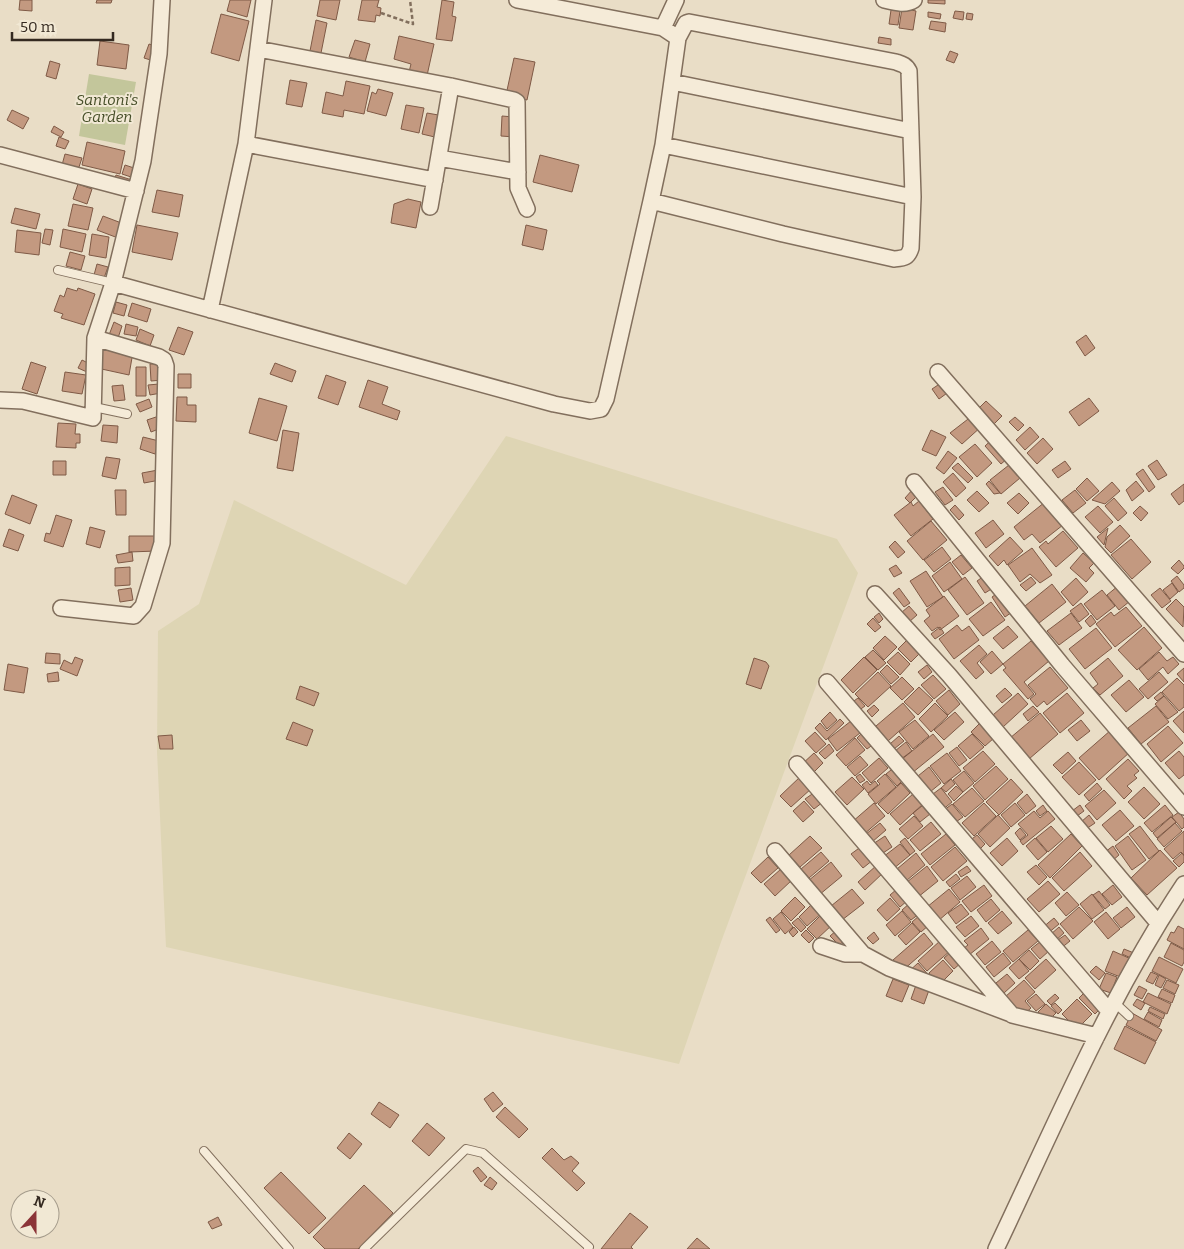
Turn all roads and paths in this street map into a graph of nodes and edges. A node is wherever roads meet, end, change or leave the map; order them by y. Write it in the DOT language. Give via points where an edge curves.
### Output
graph roads {
  1 [pos="162,0"];
  2 [pos="264,0"];
  3 [pos="410,0"];
  4 [pos="516,0"];
  5 [pos="676,0"];
  6 [pos="884,0"];
  7 [pos="914,0"];
  8 [pos="381,13"];
  9 [pos="663,28"];
  10 [pos="678,38"];
  11 [pos="258,49"];
  12 [pos="672,82"];
  13 [pos="451,86"];
  14 [pos="911,131"];
  15 [pos="246,144"];
  16 [pos="663,145"];
  17 [pos="0,155"];
  18 [pos="439,158"];
  19 [pos="518,172"];
  20 [pos="435,180"];
  21 [pos="136,191"];
  22 [pos="913,197"];
  23 [pos="651,201"];
  24 [pos="430,207"];
  25 [pos="526,209"];
  26 [pos="58,270"];
  27 [pos="113,283"];
  28 [pos="210,310"];
  29 [pos="95,338"];
  30 [pos="938,372"];
  31 [pos="0,400"];
  32 [pos="94,407"];
  33 [pos="126,414"];
  34 [pos="914,482"];
  35 [pos="875,594"];
  36 [pos="61,608"];
  37 [pos="1184,654"];
  38 [pos="826,682"];
  39 [pos="797,764"];
  40 [pos="1184,807"];
  41 [pos="775,851"];
  42 [pos="1184,884"];
  43 [pos="1158,923"];
  44 [pos="821,946"];
  45 [pos="863,954"];
  46 [pos="1111,1007"];
  47 [pos="1012,1015"];
  48 [pos="1129,1016"];
  49 [pos="1097,1036"];
  50 [pos="204,1151"];
  51 [pos="289,1249"];
  52 [pos="364,1249"];
  53 [pos="588,1249"];
  54 [pos="996,1249"];
  1 -- 21 [label="street" via="159,54 144,161"];
  2 -- 11 [label="street"];
  3 -- 8 [label="path" via="413,24"];
  4 -- 9 [label="street"];
  5 -- 9 [label="street"];
  6 -- 7 [label="street" via="904,4"];
  9 -- 10 [label="street"];
  10 -- 12 [label="street"];
  10 -- 14 [label="street" via="683,26 689,22 904,64 909,70"];
  11 -- 13 [label="street"];
  11 -- 15 [label="street"];
  12 -- 14 [label="street"];
  12 -- 16 [label="street"];
  13 -- 18 [label="street"];
  13 -- 19 [label="street" via="516,101"];
  14 -- 22 [label="street"];
  15 -- 20 [label="street"];
  15 -- 28 [label="street"];
  16 -- 22 [label="street"];
  16 -- 23 [label="street"];
  17 -- 21 [label="street"];
  18 -- 19 [label="street"];
  18 -- 20 [label="street"];
  19 -- 25 [label="street" via="518,188"];
  20 -- 24 [label="street"];
  21 -- 27 [label="street"];
  22 -- 23 [label="street" via="911,248 905,258 894,259"];
  23 -- 28 [label="street" via="606,399 601,409 590,411 545,401"];
  26 -- 27 [label="lane"];
  27 -- 28 [label="street"];
  27 -- 29 [label="street"];
  29 -- 32 [label="street"];
  29 -- 36 [label="street" via="159,357 166,366 162,543 143,606 134,616"];
  30 -- 37 [label="street"];
  31 -- 32 [label="street" via="23,401 93,418"];
  32 -- 33 [label="lane"];
  34 -- 40 [label="street" via="1062,665"];
  35 -- 43 [label="street" via="949,675"];
  38 -- 46 [label="street"];
  39 -- 47 [label="street"];
  41 -- 45 [label="street"];
  42 -- 43 [label="street"];
  43 -- 46 [label="street"];
  44 -- 45 [label="street" via="846,954"];
  45 -- 47 [label="street" via="889,968"];
  46 -- 48 [label="lane"];
  46 -- 49 [label="street"];
  47 -- 49 [label="street"];
  49 -- 54 [label="street"];
  50 -- 51 [label="lane"];
  52 -- 53 [label="lane" via="466,1149 483,1153"];
}
